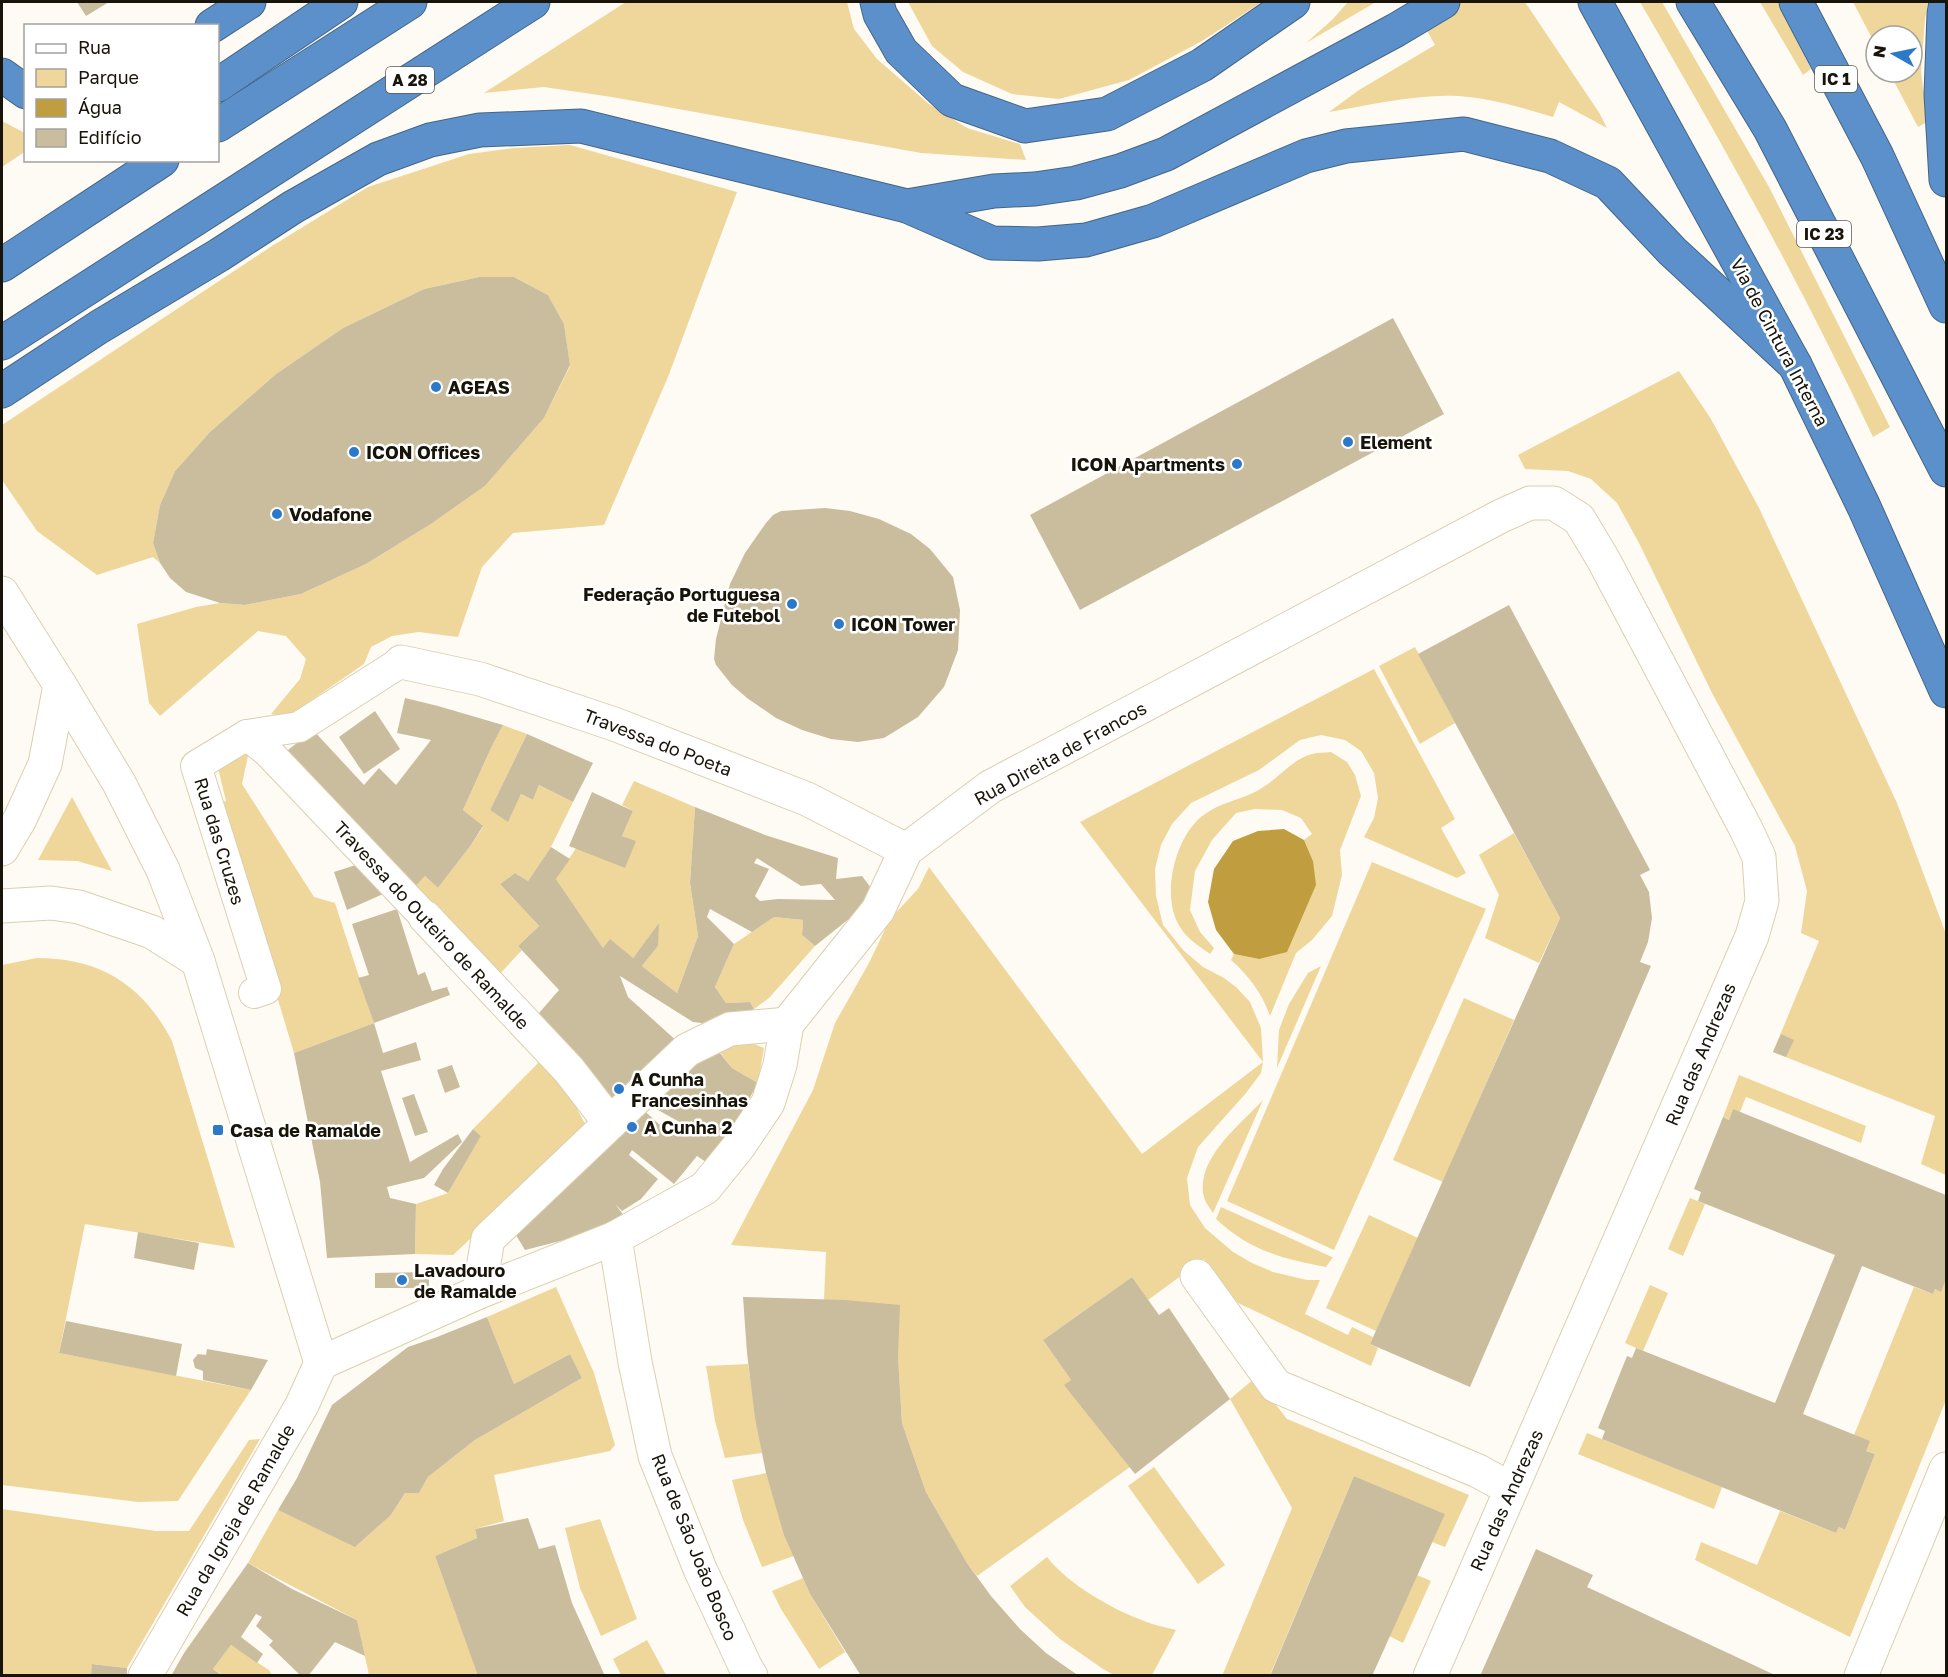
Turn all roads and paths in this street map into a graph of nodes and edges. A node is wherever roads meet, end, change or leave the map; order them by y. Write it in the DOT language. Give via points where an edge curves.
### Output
graph roads {
  1 [pos="249,2"];
  2 [pos="341,2"];
  3 [pos="410,2"];
  4 [pos="533,2"];
  5 [pos="877,2"];
  6 [pos="1293,2"];
  7 [pos="1443,2"];
  8 [pos="1595,2"];
  9 [pos="1693,2"];
  10 [pos="1796,2"];
  11 [pos="1946,2"];
  12 [pos="215,24"];
  13 [pos="2,75"];
  14 [pos="219,84"];
  15 [pos="24,91"];
  16 [pos="219,124"];
  17 [pos="116,162"];
  18 [pos="159,162"];
  19 [pos="1947,180"];
  20 [pos="91,206"];
  21 [pos="906,206"];
  22 [pos="2,265"];
  23 [pos="79,294"];
  24 [pos="1947,306"];
  25 [pos="2,343"];
  26 [pos="1795,365"];
  27 [pos="2,380"];
  28 [pos="2,391"];
  29 [pos="1947,470"];
  30 [pos="1501,516"];
  31 [pos="2,592"];
  32 [pos="401,662"];
  33 [pos="60,685"];
  34 [pos="1947,691"];
  35 [pos="247,735"];
  36 [pos="2,849"];
  37 [pos="906,850"];
  38 [pos="2,906"];
  39 [pos="426,917"];
  40 [pos="198,961"];
  41 [pos="254,993"];
  42 [pos="787,1024"];
  43 [pos="610,1123"];
  44 [pos="615,1238"];
  45 [pos="1197,1276"];
  46 [pos="479,1292"];
  47 [pos="321,1363"];
  48 [pos="1947,1469"];
  49 [pos="1511,1489"];
  50 [pos="145,1676"];
  51 [pos="751,1676"];
  52 [pos="1430,1676"];
  53 [pos="1861,1676"];
  1 -- 12 [label="highway"];
  2 -- 14 [label="highway"];
  3 -- 16 [label="highway"];
  4 -- 23 [label="highway, A 28"];
  5 -- 6 [label="highway" via="902,51 952,100 1025,126 1107,114 1202,65"];
  7 -- 21 [label="highway" via="1167,154 1076,183 994,191"];
  8 -- 26 [label="highway, Via de Cintura Interna"];
  9 -- 29 [label="highway, IC 23" via="1770,129"];
  10 -- 24 [label="highway, IC 1" via="1877,156"];
  11 -- 19 [label="highway" via="1941,94"];
  13 -- 15 [label="highway"];
  17 -- 20 [label="highway"];
  18 -- 20 [label="highway"];
  20 -- 22 [label="highway"];
  21 -- 26 [label="highway" via="992,243 1086,240 1153,221 1306,156 1346,146 1464,134 1550,156 1608,183 1672,251"];
  21 -- 28 [label="highway" via="581,126 480,129 430,140 378,159 293,207"];
  23 -- 25 [label="highway, A 28"];
  23 -- 27 [label="highway, A 28"];
  26 -- 34 [label="highway, Via de Cintura Interna"];
  30 -- 37 [label="street, Rua Direita de Francos" via="990,788"];
  30 -- 49 [label="street, Rua das Andrezas" via="1530,503 1554,503 1579,519 1759,856 1762,901 1752,936"];
  31 -- 33 [label="street"];
  32 -- 35 [label="street, Rua das Cruzes" via="299,727"];
  32 -- 37 [label="street, Travessa do Poeta" via="480,679 614,724 807,799"];
  33 -- 36 [label="street" via="45,764"];
  33 -- 40 [label="street" via="119,783 164,870"];
  35 -- 39 [label="street, Travessa do Outeiro de Ramalde" via="268,752"];
  35 -- 41 [label="street, Rua das Cruzes" via="196,766 266,989"];
  37 -- 42 [label="street, Rua Direita de Francos" via="878,910"];
  38 -- 40 [label="street" via="51,903 79,907 152,932"];
  39 -- 43 [label="street, Travessa do Outeiro de Ramalde" via="569,1070"];
  40 -- 47 [label="street"];
  42 -- 43 [label="street" via="730,1029 687,1050"];
  42 -- 44 [label="street, Rua Direita de Francos" via="768,1103 739,1146 705,1188"];
  43 -- 46 [label="street" via="488,1239"];
  44 -- 46 [label="street, Rua Direita de Francos"];
  44 -- 51 [label="street, Rua de São João Bosco" via="655,1456 700,1569"];
  45 -- 49 [label="street" via="1276,1386 1478,1471"];
  46 -- 47 [label="street, Rua Direita de Francos"];
  47 -- 50 [label="street, Rua da Igreja de Ramalde" via="302,1405"];
  48 -- 53 [label="street"];
  49 -- 52 [label="street, Rua das Andrezas"];
}
